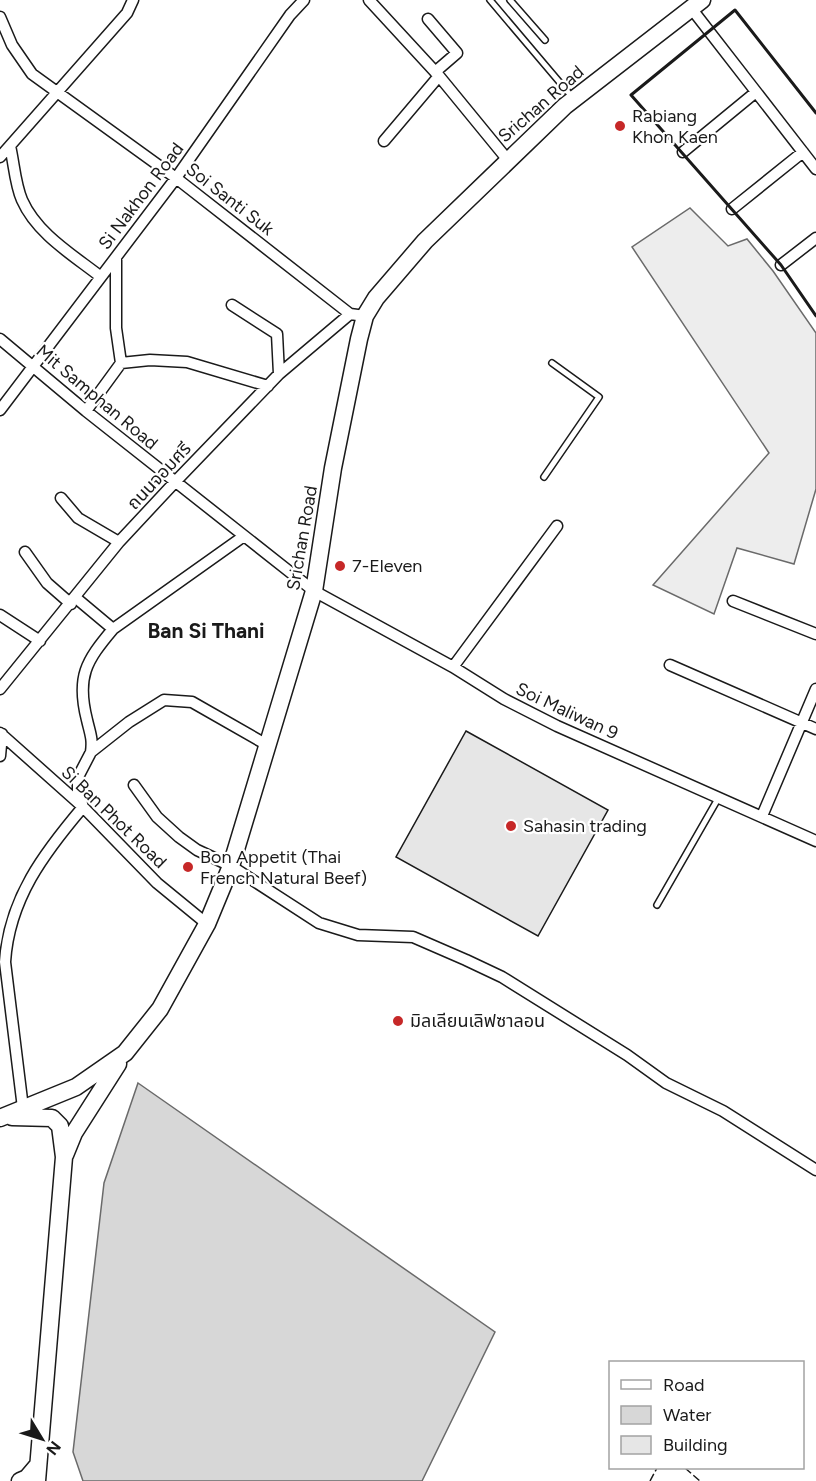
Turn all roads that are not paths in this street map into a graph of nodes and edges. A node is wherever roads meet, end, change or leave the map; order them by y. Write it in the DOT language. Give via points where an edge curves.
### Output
graph roads {
  1 [pos="133,0"];
  2 [pos="304,0"];
  3 [pos="369,0"];
  4 [pos="490,0"];
  5 [pos="510,0"];
  6 [pos="697,4"];
  7 [pos="0,17"];
  8 [pos="428,19"];
  9 [pos="545,40"];
  10 [pos="437,74"];
  11 [pos="756,92"];
  12 [pos="58,93"];
  13 [pos="574,99"];
  14 [pos="384,141"];
  15 [pos="10,146"];
  16 [pos="683,152"];
  17 [pos="803,152"];
  18 [pos="0,157"];
  19 [pos="507,159"];
  20 [pos="816,169"];
  21 [pos="176,178"];
  22 [pos="732,209"];
  23 [pos="816,238"];
  24 [pos="116,257"];
  25 [pos="781,265"];
  26 [pos="101,277"];
  27 [pos="232,305"];
  28 [pos="357,315"];
  29 [pos="0,339"];
  30 [pos="121,363"];
  31 [pos="552,363"];
  32 [pos="34,365"];
  33 [pos="279,374"];
  34 [pos="268,386"];
  35 [pos="0,410"];
  36 [pos="86,411"];
  37 [pos="544,477"];
  38 [pos="175,482"];
  39 [pos="61,498"];
  40 [pos="557,526"];
  41 [pos="244,536"];
  42 [pos="119,542"];
  43 [pos="26,552"];
  44 [pos="314,591"];
  45 [pos="73,601"];
  46 [pos="733,601"];
  47 [pos="0,615"];
  48 [pos="113,629"];
  49 [pos="816,634"];
  50 [pos="40,641"];
  51 [pos="670,665"];
  52 [pos="453,667"];
  53 [pos="0,689"];
  54 [pos="816,689"];
  55 [pos="802,722"];
  56 [pos="816,729"];
  57 [pos="1,733"];
  58 [pos="269,746"];
  59 [pos="91,752"];
  60 [pos="0,756"];
  61 [pos="135,785"];
  62 [pos="719,797"];
  63 [pos="83,807"];
  64 [pos="762,816"];
  65 [pos="816,841"];
  66 [pos="231,866"];
  67 [pos="657,905"];
  68 [pos="207,924"];
  69 [pos="124,1053"];
  70 [pos="23,1108"];
  71 [pos="1,1118"];
  72 [pos="64,1157"];
  73 [pos="816,1170"];
  74 [pos="39,1476"];
  75 [pos="20,1481"];
  1 -- 12 [label="street" via="127,13"];
  2 -- 21 [label="street, Si Nakhon Road"];
  3 -- 10 [label="street"];
  4 -- 13 [label="lane"];
  5 -- 9 [label="lane"];
  6 -- 11 [label="street"];
  6 -- 13 [label="main road, Srichan Road"];
  7 -- 12 [label="street, Soi Santi Suk" via="22,63"];
  8 -- 10 [label="street" via="457,53"];
  10 -- 14 [label="street"];
  10 -- 19 [label="street"];
  11 -- 16 [label="street"];
  11 -- 17 [label="street"];
  12 -- 15 [label="street"];
  12 -- 21 [label="street, Soi Santi Suk"];
  13 -- 19 [label="main road, Srichan Road"];
  15 -- 18 [label="street"];
  15 -- 26 [label="street" via="22,200 38,224"];
  17 -- 20 [label="street"];
  17 -- 22 [label="street"];
  19 -- 28 [label="main road, Srichan Road"];
  21 -- 24 [label="street, Si Nakhon Road"];
  21 -- 28 [label="street, Soi Santi Suk"];
  23 -- 25 [label="street"];
  24 -- 26 [label="street, Si Nakhon Road"];
  24 -- 30 [label="street" via="116,328"];
  26 -- 32 [label="street, Si Nakhon Road"];
  27 -- 33 [label="street" via="277,334"];
  28 -- 33 [label="street, ถนนจอมศรี"];
  28 -- 44 [label="main road, Srichan Road"];
  29 -- 32 [label="street, Mit Samphan Road"];
  30 -- 34 [label="street" via="187,362"];
  30 -- 36 [label="street"];
  31 -- 37 [label="lane" via="600,397"];
  32 -- 35 [label="street, Si Nakhon Road"];
  32 -- 36 [label="street, Mit Samphan Road"];
  33 -- 34 [label="street, ถนนจอมศรี"];
  34 -- 38 [label="street, ถนนจอมศรี"];
  36 -- 38 [label="street, Mit Samphan Road"];
  38 -- 41 [label="street, Mit Samphan Road"];
  38 -- 42 [label="street, ถนนจอมศรี"];
  39 -- 42 [label="street" via="78,518"];
  40 -- 52 [label="street"];
  41 -- 44 [label="street, Mit Samphan Road"];
  41 -- 48 [label="street"];
  42 -- 45 [label="street, ถนนจอมศรี"];
  43 -- 45 [label="street" via="47,583"];
  44 -- 52 [label="street, Soi Maliwan 9"];
  44 -- 58 [label="main road, Srichan Road"];
  45 -- 48 [label="street"];
  45 -- 50 [label="street, ถนนจอมศรี"];
  46 -- 49 [label="street"];
  47 -- 50 [label="street"];
  48 -- 59 [label="street" via="94,652 83,674 84,708 93,738"];
  50 -- 53 [label="street, ถนนจอมศรี"];
  51 -- 55 [label="street"];
  52 -- 62 [label="street, Soi Maliwan 9" via="557,726"];
  54 -- 55 [label="street"];
  55 -- 56 [label="street"];
  55 -- 64 [label="street"];
  57 -- 60 [label="street"];
  57 -- 63 [label="street, Si Ban Phot Road"];
  58 -- 59 [label="street" via="192,702 172,699 129,722"];
  58 -- 66 [label="main road, Srichan Road"];
  59 -- 63 [label="street" via="78,777"];
  61 -- 66 [label="street" via="158,817 179,837"];
  62 -- 64 [label="street, Soi Maliwan 9"];
  62 -- 67 [label="lane"];
  63 -- 68 [label="street, Si Ban Phot Road" via="157,883"];
  63 -- 70 [label="street" via="44,852 28,880 6,949"];
  64 -- 65 [label="street, Soi Maliwan 9"];
  66 -- 68 [label="main road, Srichan Road"];
  66 -- 73 [label="street" via="319,923 358,936 413,937 502,977 676,1088 723,1111"];
  68 -- 69 [label="main road, Srichan Road" via="160,1009"];
  69 -- 70 [label="main road, Srichan Road" via="76,1087"];
  69 -- 72 [label="main road" via="74,1133"];
  70 -- 71 [label="main road, Srichan Road"];
  71 -- 72 [label="main road" via="52,1118 60,1126"];
  72 -- 74 [label="main road"];
  74 -- 75 [label="main road"];
}
